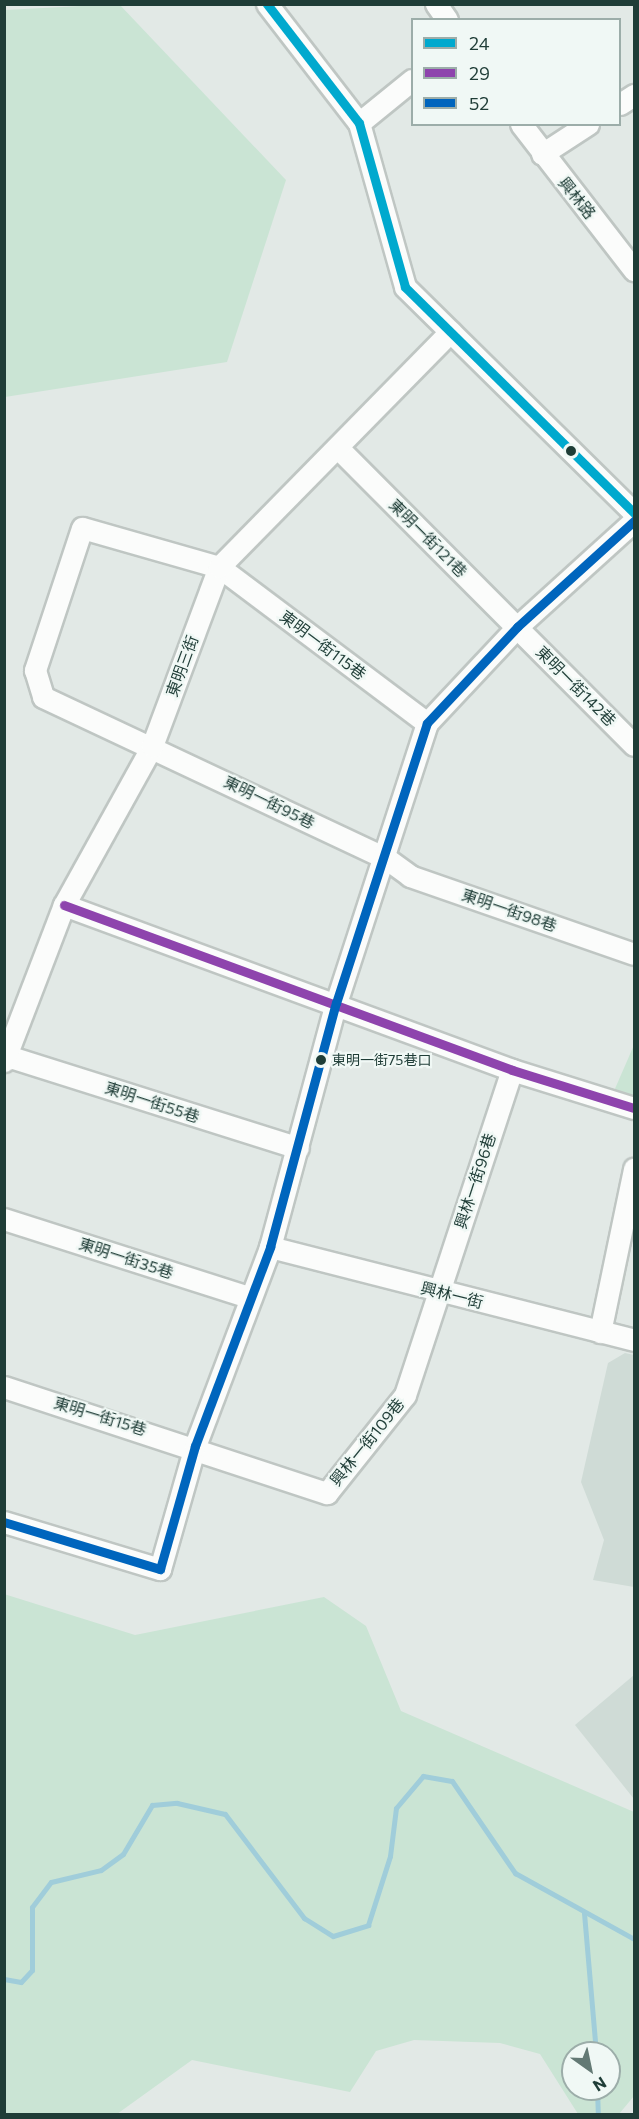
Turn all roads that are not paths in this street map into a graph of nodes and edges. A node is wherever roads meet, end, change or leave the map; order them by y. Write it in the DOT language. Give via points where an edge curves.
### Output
graph roads {
  1 [pos="267,4"];
  2 [pos="436,4"];
  3 [pos="446,18"];
  4 [pos="411,81"];
  5 [pos="634,95"];
  6 [pos="621,103"];
  7 [pos="359,123"];
  8 [pos="522,126"];
  9 [pos="585,126"];
  10 [pos="542,154"];
  11 [pos="634,270"];
  12 [pos="450,332"];
  13 [pos="339,449"];
  14 [pos="634,513"];
  15 [pos="634,520"];
  16 [pos="219,567"];
  17 [pos="517,627"];
  18 [pos="427,723"];
  19 [pos="634,745"];
  20 [pos="152,746"];
  21 [pos="387,859"];
  22 [pos="64,905"];
  23 [pos="634,954"];
  24 [pos="336,1003"];
  25 [pos="6,1059"];
  26 [pos="512,1070"];
  27 [pos="634,1108"];
  28 [pos="298,1148"];
  29 [pos="634,1169"];
  30 [pos="4,1219"];
  31 [pos="270,1247"];
  32 [pos="438,1292"];
  33 [pos="248,1297"];
  34 [pos="600,1332"];
  35 [pos="634,1340"];
  36 [pos="4,1387"];
  37 [pos="195,1446"];
  38 [pos="4,1522"];
  1 -- 7 [label="street"];
  2 -- 3 [label="street"];
  4 -- 7 [label="street"];
  5 -- 6 [label="street"];
  7 -- 12 [label="street" via="405,287"];
  8 -- 10 [label="street, 興林路"];
  9 -- 10 [label="street"];
  10 -- 11 [label="street, 興林路"];
  12 -- 13 [label="street, 東明三街"];
  12 -- 14 [label="street"];
  13 -- 16 [label="street, 東明三街"];
  13 -- 17 [label="street, 東明一街121巷"];
  15 -- 17 [label="street"];
  16 -- 18 [label="street, 東明一街115巷"];
  16 -- 20 [label="street, 東明三街"];
  16 -- 20 [label="street, 東明一街95巷" via="82,528 35,670 43,697"];
  17 -- 18 [label="street"];
  17 -- 19 [label="street, 東明一街142巷"];
  18 -- 21 [label="street"];
  20 -- 21 [label="street, 東明一街95巷"];
  20 -- 22 [label="street, 東明三街"];
  21 -- 23 [label="street, 東明一街98巷" via="410,876"];
  21 -- 24 [label="street"];
  22 -- 24 [label="street"];
  22 -- 25 [label="street, 東明三街"];
  24 -- 26 [label="street"];
  24 -- 28 [label="street"];
  25 -- 28 [label="street, 東明一街55巷"];
  26 -- 27 [label="street"];
  26 -- 32 [label="street, 興林一街96巷"];
  28 -- 31 [label="street"];
  29 -- 34 [label="street"];
  30 -- 33 [label="street, 東明一街35巷"];
  31 -- 32 [label="street, 興林一街"];
  31 -- 33 [label="street"];
  32 -- 34 [label="street, 興林一街"];
  32 -- 37 [label="street, 興林一街109巷" via="405,1395 327,1492"];
  33 -- 37 [label="street"];
  34 -- 35 [label="street, 興林一街"];
  36 -- 37 [label="street, 東明一街15巷"];
  37 -- 38 [label="street" via="160,1569"];
}
